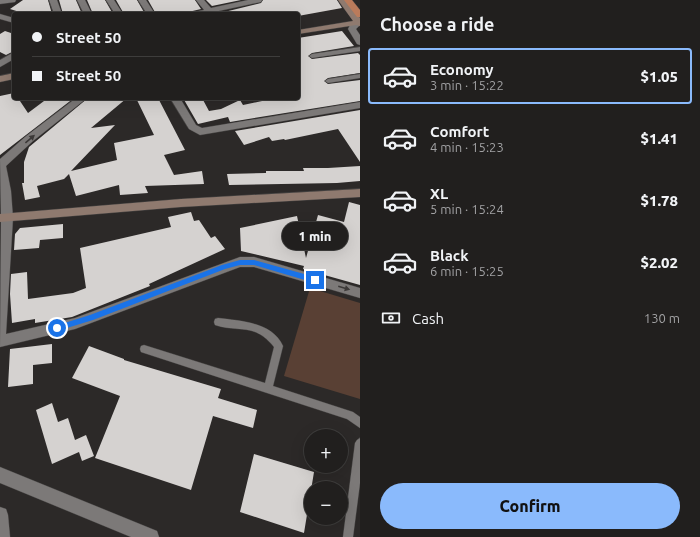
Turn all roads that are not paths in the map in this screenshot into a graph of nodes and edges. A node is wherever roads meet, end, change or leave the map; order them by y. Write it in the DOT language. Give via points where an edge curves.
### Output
graph roads {
  1 [pos="12,0"];
  2 [pos="53,0"];
  3 [pos="81,0"];
  4 [pos="110,0"];
  5 [pos="142,0"];
  6 [pos="200,0"];
  7 [pos="258,0"];
  8 [pos="342,0"];
  9 [pos="348,0"];
  10 [pos="0,2"];
  11 [pos="231,3"];
  12 [pos="57,12"];
  13 [pos="87,12"];
  14 [pos="118,12"];
  15 [pos="150,12"];
  16 [pos="209,12"];
  17 [pos="212,12"];
  18 [pos="0,16"];
  19 [pos="358,19"];
  20 [pos="12,20"];
  21 [pos="300,26"];
  22 [pos="316,26"];
  23 [pos="300,31"];
  24 [pos="360,42"];
  25 [pos="360,49"];
  26 [pos="12,56"];
  27 [pos="312,56"];
  28 [pos="0,64"];
  29 [pos="12,76"];
  30 [pos="360,76"];
  31 [pos="0,79"];
  32 [pos="328,81"];
  33 [pos="12,83"];
  34 [pos="0,86"];
  35 [pos="79,100"];
  36 [pos="176,100"];
  37 [pos="360,105"];
  38 [pos="0,164"];
  39 [pos="360,193"];
  40 [pos="3,218"];
  41 [pos="1,283"];
  42 [pos="360,293"];
  43 [pos="218,322"];
  44 [pos="0,332"];
  45 [pos="0,341"];
  46 [pos="144,349"];
  47 [pos="268,388"];
  48 [pos="360,423"];
  49 [pos="360,443"];
  50 [pos="0,475"];
  51 [pos="0,515"];
  52 [pos="2,537"];
  53 [pos="152,537"];
  54 [pos="348,537"];
  1 -- 10 [label="street"];
  2 -- 12 [label="street"];
  3 -- 13 [label="street"];
  4 -- 14 [label="street"];
  5 -- 15 [label="street"];
  6 -- 16 [label="street"];
  7 -- 11 [label="street"];
  8 -- 19 [label="street"];
  9 -- 19 [label="highway"];
  11 -- 17 [label="street"];
  18 -- 20 [label="street"];
  19 -- 22 [label="street"];
  19 -- 24 [label="street" via="352,29"];
  21 -- 22 [label="street"];
  22 -- 23 [label="street"];
  25 -- 27 [label="lane"];
  26 -- 28 [label="street"];
  29 -- 31 [label="street"];
  30 -- 32 [label="lane"];
  33 -- 34 [label="street"];
  38 -- 35 [label="street, one-way"];
  36 -- 37 [label="street" via="192,127 200,132"];
  38 -- 40 [label="street" via="6,191"];
  39 -- 40 [label="street" via="181,203"];
  40 -- 41 [label="street"];
  41 -- 44 [label="street"];
  45 -- 42 [label="street, one-way" via="75,323 240,262 254,262"];
  43 -- 47 [label="lane" via="253,327 272,336 279,346"];
  46 -- 47 [label="lane"];
  47 -- 48 [label="lane" via="350,415"];
  49 -- 54 [label="lane"];
  50 -- 53 [label="street"];
  51 -- 52 [label="street"];
}
